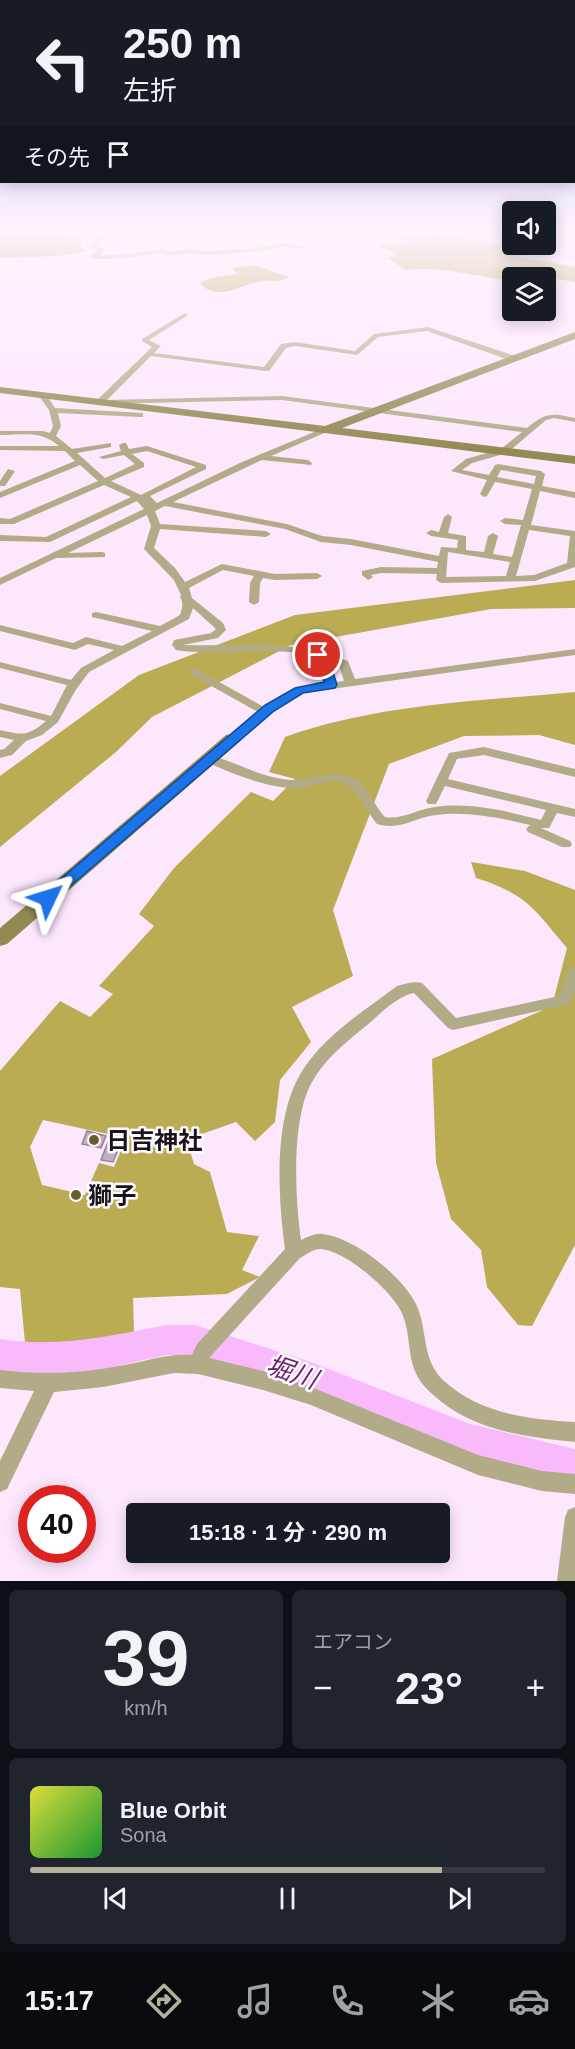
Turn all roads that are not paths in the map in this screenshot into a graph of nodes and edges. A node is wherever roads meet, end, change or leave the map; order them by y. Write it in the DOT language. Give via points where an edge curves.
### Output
graph roads {
  1 [pos="185,315"];
  2 [pos="575,335"];
  3 [pos="149,354"];
  4 [pos="512,358"];
  5 [pos="0,390"];
  6 [pos="42,395"];
  7 [pos="100,402"];
  8 [pos="53,410"];
  9 [pos="373,411"];
  10 [pos="140,416"];
  11 [pos="575,420"];
  12 [pos="326,429"];
  13 [pos="527,430"];
  14 [pos="0,433"];
  15 [pos="100,435"];
  16 [pos="52,436"];
  17 [pos="108,445"];
  18 [pos="98,447"];
  19 [pos="0,448"];
  20 [pos="125,449"];
  21 [pos="69,450"];
  22 [pos="504,451"];
  23 [pos="103,457"];
  24 [pos="260,457"];
  25 [pos="575,460"];
  26 [pos="82,461"];
  27 [pos="308,463"];
  28 [pos="10,471"];
  29 [pos="492,479"];
  30 [pos="103,481"];
  31 [pos="1,484"];
  32 [pos="536,488"];
  33 [pos="14,489"];
  34 [pos="484,494"];
  35 [pos="0,495"];
  36 [pos="575,495"];
  37 [pos="138,497"];
  38 [pos="156,507"];
  39 [pos="448,517"];
  40 [pos="505,521"];
  41 [pos="2,524"];
  42 [pos="527,525"];
  43 [pos="156,526"];
  44 [pos="431,533"];
  45 [pos="266,534"];
  46 [pos="575,534"];
  47 [pos="443,535"];
  48 [pos="493,536"];
  49 [pos="0,537"];
  50 [pos="461,552"];
  51 [pos="102,555"];
  52 [pos="53,556"];
  53 [pos="488,556"];
  54 [pos="443,560"];
  55 [pos="515,560"];
  56 [pos="573,565"];
  57 [pos="442,571"];
  58 [pos="260,574"];
  59 [pos="365,574"];
  60 [pos="317,576"];
  61 [pos="510,579"];
  62 [pos="0,582"];
  63 [pos="184,592"];
  64 [pos="254,602"];
  65 [pos="96,615"];
  66 [pos="0,628"];
  67 [pos="163,630"];
  68 [pos="125,650"];
  69 [pos="575,652"];
  70 [pos="322,656"];
  71 [pos="0,665"];
  72 [pos="194,672"];
  73 [pos="350,682"];
  74 [pos="72,683"];
  75 [pos="331,685"];
  76 [pos="0,706"];
  77 [pos="265,712"];
  78 [pos="54,720"];
  79 [pos="0,733"];
  80 [pos="22,739"];
  81 [pos="232,739"];
  82 [pos="0,754"];
  83 [pos="210,759"];
  84 [pos="575,773"];
  85 [pos="442,781"];
  86 [pos="432,801"];
  87 [pos="553,808"];
  88 [pos="463,812"];
  89 [pos="575,813"];
  90 [pos="566,844"];
  91 [pos="0,939"];
  92 [pos="575,972"];
  93 [pos="294,1252"];
  94 [pos="198,1365"];
  95 [pos="0,1378"];
  96 [pos="48,1383"];
  97 [pos="575,1432"];
  98 [pos="0,1482"];
  99 [pos="575,1485"];
  100 [pos="575,1517"];
  101 [pos="567,1581"];
  1 -- 3 [label="street" via="144,340 157,346"];
  2 -- 4 [label="street"];
  3 -- 4 [label="street" via="266,369 284,346 295,344 357,353 376,335 428,329"];
  3 -- 7 [label="street"];
  4 -- 9 [label="street"];
  5 -- 6 [label="street"];
  6 -- 7 [label="street"];
  6 -- 8 [label="street"];
  7 -- 9 [label="street" via="282,398"];
  7 -- 12 [label="street"];
  8 -- 10 [label="street"];
  8 -- 16 [label="street" via="57,426"];
  9 -- 12 [label="street"];
  9 -- 13 [label="street"];
  11 -- 13 [label="street" via="550,416"];
  12 -- 22 [label="street"];
  12 -- 24 [label="street"];
  13 -- 22 [label="street"];
  14 -- 16 [label="street"];
  15 -- 18 [label="street"];
  16 -- 21 [label="street"];
  17 -- 18 [label="street"];
  18 -- 21 [label="street"];
  19 -- 21 [label="street"];
  20 -- 23 [label="street"];
  20 -- 30 [label="street" via="141,465"];
  20 -- 38 [label="street" via="147,448 203,467 145,495"];
  21 -- 26 [label="street"];
  22 -- 25 [label="street"];
  22 -- 29 [label="street" via="469,461 456,471"];
  24 -- 27 [label="street"];
  24 -- 38 [label="street"];
  26 -- 30 [label="street"];
  26 -- 33 [label="street"];
  28 -- 31 [label="street"];
  29 -- 32 [label="street"];
  29 -- 32 [label="street" via="498,467 541,474"];
  29 -- 34 [label="street"];
  30 -- 37 [label="street"];
  30 -- 41 [label="street"];
  31 -- 33 [label="street"];
  32 -- 36 [label="street"];
  32 -- 42 [label="street"];
  33 -- 35 [label="street"];
  37 -- 38 [label="street"];
  37 -- 49 [label="street" via="47,540"];
  38 -- 43 [label="street"];
  38 -- 52 [label="street"];
  38 -- 54 [label="street" via="287,527 321,539"];
  39 -- 47 [label="street"];
  40 -- 42 [label="street"];
  42 -- 46 [label="street"];
  42 -- 55 [label="street"];
  43 -- 45 [label="street"];
  43 -- 63 [label="street" via="149,549 182,581"];
  44 -- 47 [label="street"];
  46 -- 56 [label="street"];
  47 -- 50 [label="street" via="463,538"];
  48 -- 53 [label="street"];
  50 -- 53 [label="street"];
  50 -- 54 [label="street" via="444,549"];
  51 -- 52 [label="street"];
  52 -- 62 [label="street"];
  53 -- 55 [label="street"];
  54 -- 57 [label="street"];
  55 -- 61 [label="street"];
  56 -- 61 [label="street" via="552,574"];
  57 -- 59 [label="street" via="381,570"];
  57 -- 61 [label="street" via="441,580"];
  58 -- 60 [label="street"];
  58 -- 63 [label="street" via="222,567"];
  58 -- 64 [label="street" via="255,583"];
  63 -- 67 [label="street" via="188,612"];
  63 -- 70 [label="street" via="221,630 214,636 178,642 180,648 289,648"];
  65 -- 67 [label="street"];
  66 -- 68 [label="street" via="75,647 86,640"];
  67 -- 68 [label="street"];
  68 -- 74 [label="street" via="96,664"];
  69 -- 73 [label="street"];
  70 -- 73 [label="street" via="344,663"];
  70 -- 75 [label="street"];
  71 -- 74 [label="street"];
  72 -- 77 [label="street"];
  73 -- 75 [label="street"];
  74 -- 78 [label="street" via="61,713"];
  75 -- 77 [label="street" via="300,690"];
  76 -- 78 [label="street"];
  77 -- 81 [label="street"];
  78 -- 80 [label="street" via="45,729"];
  79 -- 80 [label="street"];
  80 -- 82 [label="street"];
  81 -- 83 [label="street"];
  83 -- 88 [label="street" via="244,774 296,785 344,779 353,784 381,820 388,822 411,820 433,811"];
  83 -- 91 [label="street"];
  84 -- 85 [label="street" via="484,751 453,756"];
  85 -- 86 [label="street"];
  85 -- 87 [label="street"];
  87 -- 88 [label="street" via="545,825"];
  87 -- 89 [label="street"];
  88 -- 90 [label="street" via="524,826"];
  92 -- 93 [label="street" via="565,1000 453,1024 417,987 402,990 325,1054 306,1077 295,1102 289,1221"];
  93 -- 94 [label="street" via="203,1350"];
  93 -- 97 [label="street" via="308,1244 324,1242 363,1261 394,1288 411,1312 421,1367 458,1404 479,1416 520,1428"];
  94 -- 96 [label="street" via="161,1365 137,1372"];
  94 -- 99 [label="street" via="323,1400 433,1448 494,1468 547,1483"];
  95 -- 96 [label="street"];
  96 -- 98 [label="street"];
  100 -- 101 [label="street"];
}
